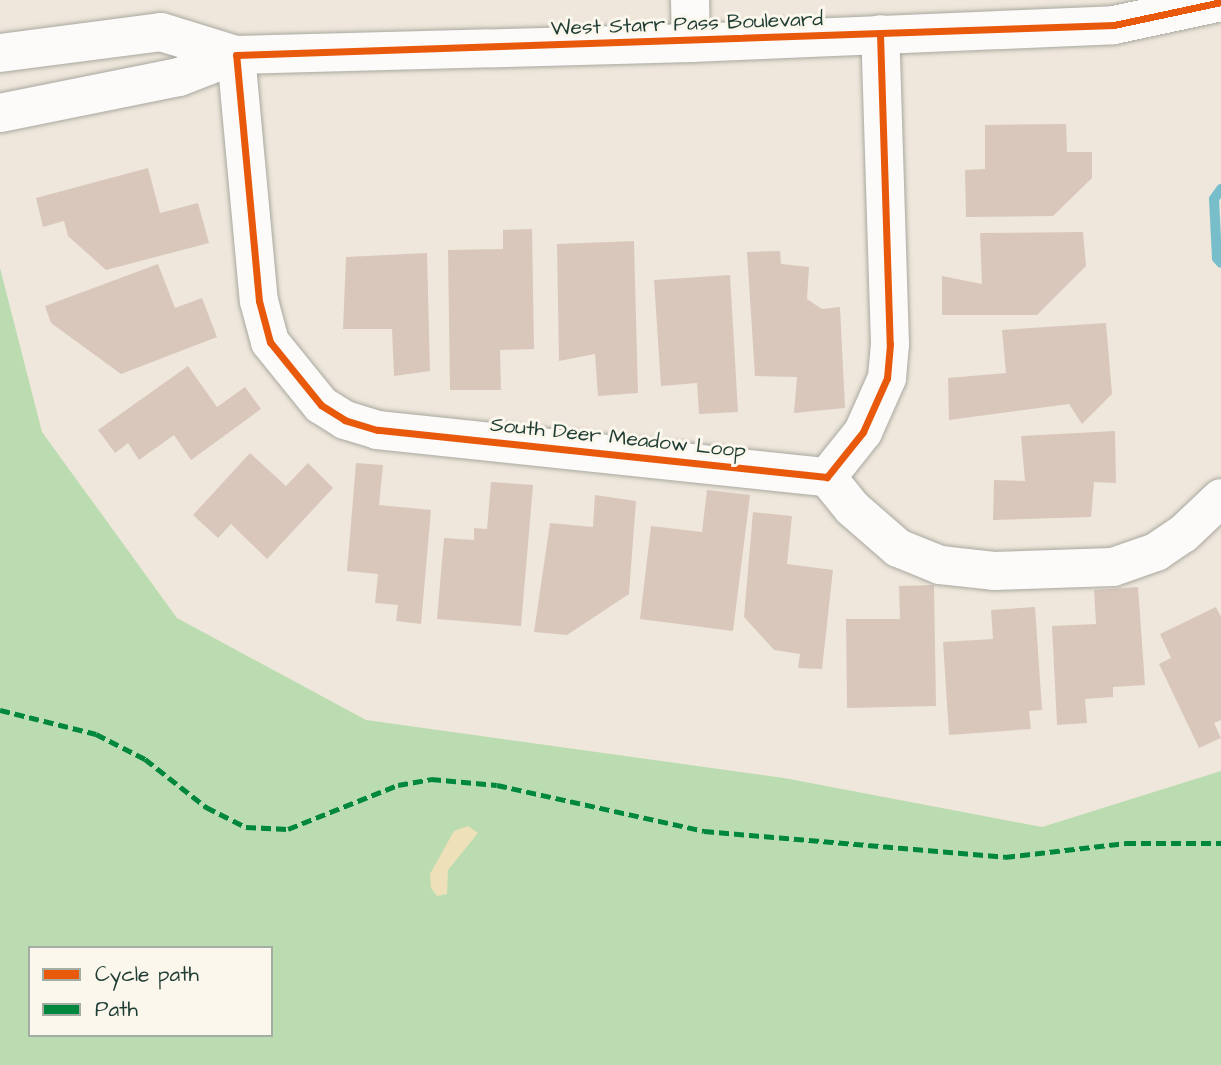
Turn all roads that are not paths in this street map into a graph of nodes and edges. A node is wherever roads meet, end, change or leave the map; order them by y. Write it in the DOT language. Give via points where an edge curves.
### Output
graph roads {
  1 [pos="690,0"];
  2 [pos="1221,2"];
  3 [pos="880,34"];
  4 [pos="691,43"];
  5 [pos="0,53"];
  6 [pos="236,55"];
  7 [pos="0,113"];
  8 [pos="827,477"];
  9 [pos="1221,498"];
  1 -- 4 [label="street"];
  2 -- 3 [label="street, West Starr Pass Boulevard" via="1114,25"];
  3 -- 4 [label="street, West Starr Pass Boulevard"];
  3 -- 8 [label="street" via="890,344 887,378 863,432"];
  4 -- 6 [label="street, West Starr Pass Boulevard"];
  5 -- 6 [label="street, West Starr Pass Boulevard" via="161,33"];
  6 -- 7 [label="street, West Starr Pass Boulevard" via="179,78"];
  6 -- 8 [label="street, South Deer Meadow Loop" via="259,301 270,342 321,405 345,420 377,430"];
  8 -- 9 [label="street" via="852,508 898,548 940,565 995,571 1113,567 1156,552"];
}
